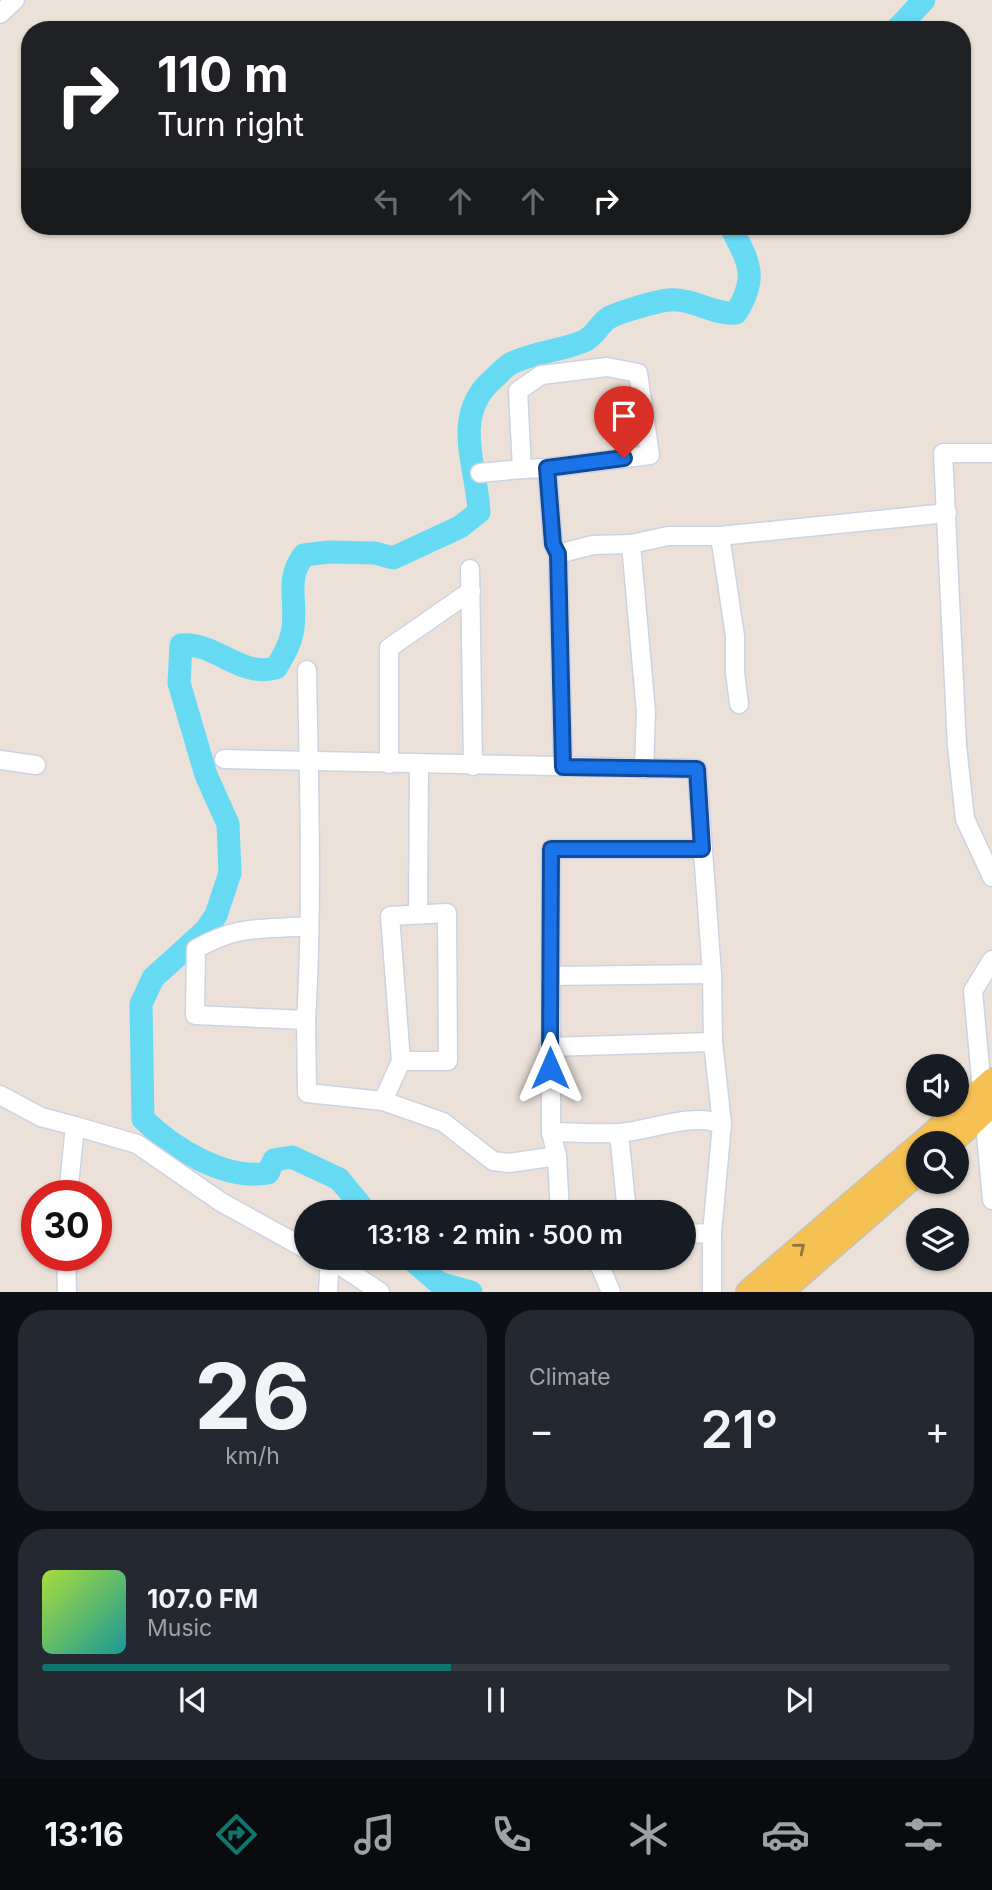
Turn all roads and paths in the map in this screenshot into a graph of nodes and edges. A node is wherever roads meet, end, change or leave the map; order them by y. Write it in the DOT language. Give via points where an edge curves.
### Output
graph roads {
  1 [pos="15,0"];
  2 [pos="0,14"];
  3 [pos="992,453"];
  4 [pos="547,468"];
  5 [pos="522,469"];
  6 [pos="480,473"];
  7 [pos="947,513"];
  8 [pos="720,536"];
  9 [pos="631,544"];
  10 [pos="558,554"];
  11 [pos="470,569"];
  12 [pos="471,591"];
  13 [pos="307,670"];
  14 [pos="739,704"];
  15 [pos="224,759"];
  16 [pos="0,760"];
  17 [pos="308,761"];
  18 [pos="389,764"];
  19 [pos="36,765"];
  20 [pos="419,765"];
  21 [pos="473,766"];
  22 [pos="563,767"];
  23 [pos="644,769"];
  24 [pos="702,849"];
  25 [pos="992,877"];
  26 [pos="418,914"];
  27 [pos="309,926"];
  28 [pos="992,960"];
  29 [pos="712,974"];
  30 [pos="550,976"];
  31 [pos="306,1020"];
  32 [pos="713,1042"];
  33 [pos="549,1047"];
  34 [pos="401,1062"];
  35 [pos="0,1095"];
  36 [pos="987,1097"];
  37 [pos="383,1101"];
  38 [pos="722,1124"];
  39 [pos="75,1126"];
  40 [pos="939,1131"];
  41 [pos="960,1131"];
  42 [pos="551,1132"];
  43 [pos="619,1133"];
  44 [pos="557,1156"];
  45 [pos="906,1156"];
  46 [pos="70,1180"];
  47 [pos="906,1183"];
  48 [pos="559,1200"];
  49 [pos="626,1200"];
  50 [pos="992,1200"];
  51 [pos="712,1233"];
  52 [pos="696,1234"];
  53 [pos="294,1242"];
  54 [pos="329,1270"];
  55 [pos="347,1270"];
  56 [pos="602,1270"];
  57 [pos="66,1271"];
  58 [pos="67,1292"];
  59 [pos="328,1292"];
  60 [pos="380,1292"];
  61 [pos="611,1292"];
  62 [pos="712,1292"];
  63 [pos="748,1292"];
  64 [pos="781,1292"];
  1 -- 2 [label="street"];
  3 -- 7 [label="street" via="943,453"];
  4 -- 5 [label="street"];
  4 -- 5 [label="street" via="650,455 638,373 607,367 541,374 519,391"];
  4 -- 10 [label="street" via="553,544"];
  5 -- 6 [label="street"];
  7 -- 8 [label="street"];
  7 -- 25 [label="street" via="957,746 965,819"];
  8 -- 9 [label="street" via="668,536"];
  8 -- 14 [label="street" via="735,636"];
  9 -- 10 [label="street" via="593,545"];
  9 -- 23 [label="street" via="646,712"];
  10 -- 22 [label="street"];
  11 -- 12 [label="street"];
  12 -- 18 [label="street" via="389,648"];
  12 -- 21 [label="street"];
  13 -- 17 [label="street"];
  15 -- 17 [label="street"];
  16 -- 19 [label="street"];
  17 -- 18 [label="street"];
  17 -- 27 [label="street"];
  18 -- 20 [label="street"];
  20 -- 21 [label="street"];
  20 -- 26 [label="street"];
  21 -- 22 [label="street"];
  22 -- 23 [label="street"];
  23 -- 24 [label="street" via="697,769"];
  24 -- 29 [label="street"];
  24 -- 30 [label="street" via="551,849"];
  26 -- 34 [label="street" via="390,916"];
  26 -- 34 [label="street" via="447,913 448,1061"];
  27 -- 31 [label="street"];
  27 -- 31 [label="street" via="223,933 196,949 195,1015"];
  28 -- 36 [label="street" via="973,991"];
  29 -- 30 [label="street"];
  29 -- 32 [label="street"];
  30 -- 33 [label="street"];
  31 -- 37 [label="street" via="307,1093"];
  32 -- 33 [label="street"];
  32 -- 38 [label="street"];
  33 -- 42 [label="street"];
  34 -- 37 [label="street"];
  35 -- 39 [label="street" via="41,1117"];
  36 -- 40 [label="main road"];
  36 -- 41 [label="main road"];
  36 -- 50 [label="street"];
  37 -- 44 [label="street" via="443,1122 494,1161"];
  38 -- 43 [label="street" via="684,1121"];
  38 -- 51 [label="street"];
  39 -- 46 [label="street"];
  39 -- 53 [label="street" via="137,1144 221,1202"];
  42 -- 43 [label="street"];
  42 -- 44 [label="street"];
  43 -- 49 [label="street"];
  44 -- 48 [label="street"];
  63 -- 45 [label="main road, one-way"];
  47 -- 64 [label="main road"];
  51 -- 52 [label="street"];
  51 -- 62 [label="street"];
  54 -- 59 [label="street"];
  55 -- 60 [label="street"];
  56 -- 61 [label="street"];
  57 -- 58 [label="street"];
}
